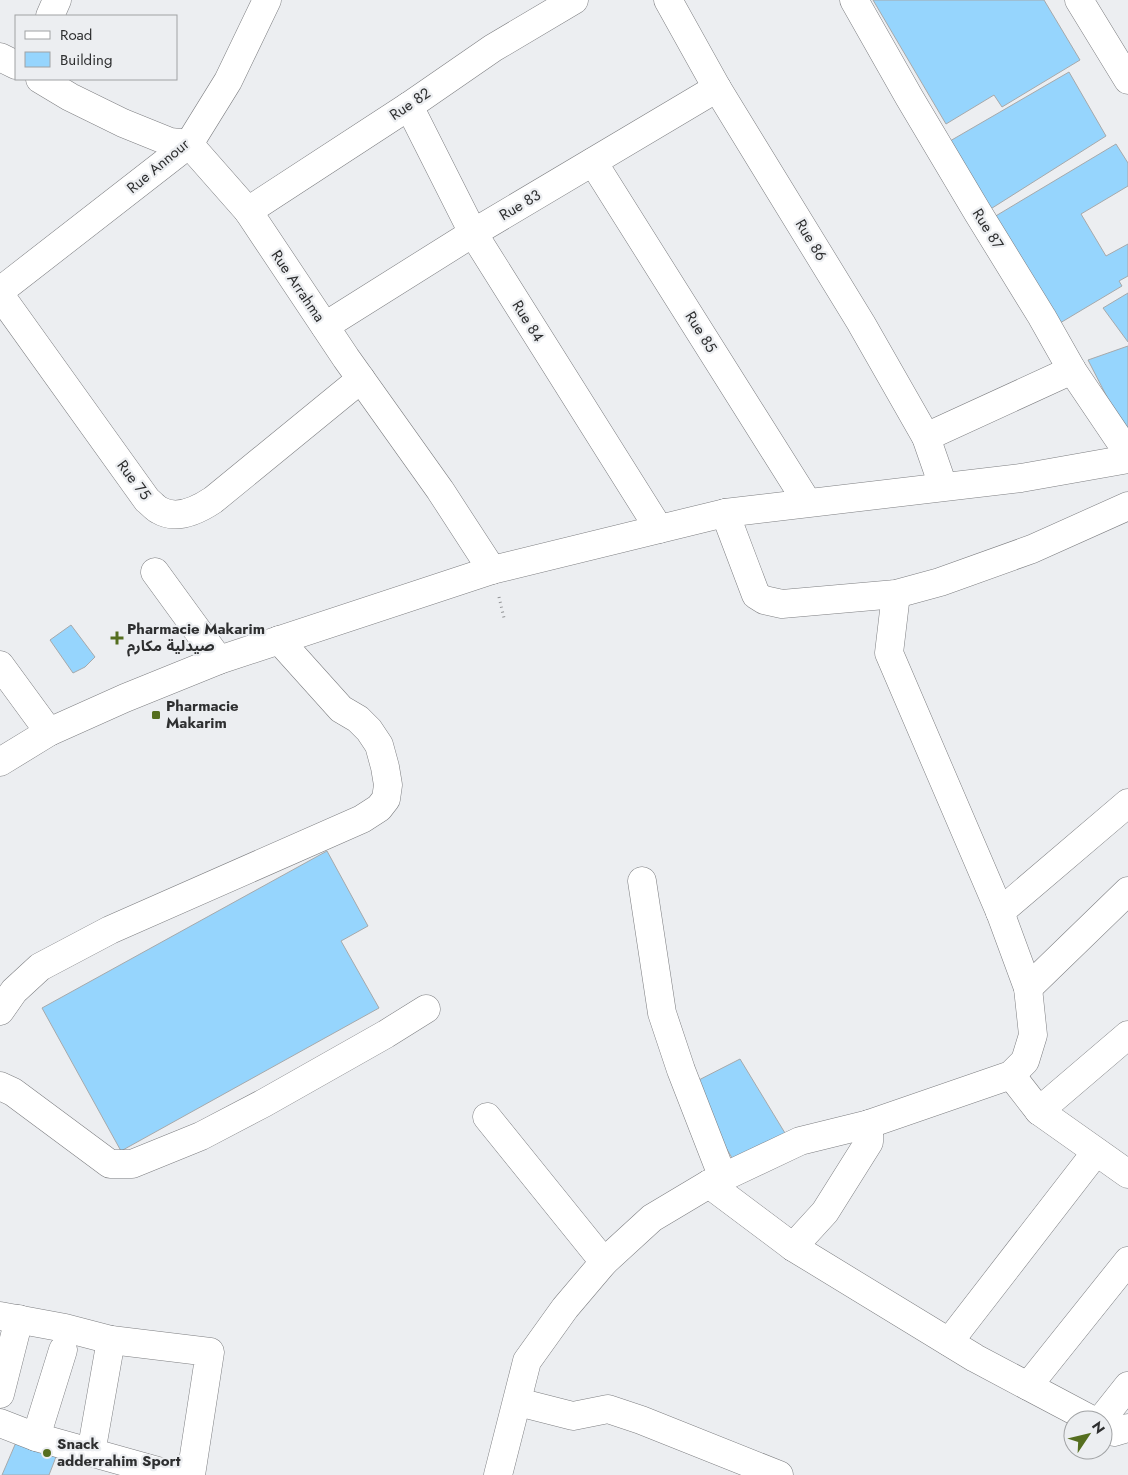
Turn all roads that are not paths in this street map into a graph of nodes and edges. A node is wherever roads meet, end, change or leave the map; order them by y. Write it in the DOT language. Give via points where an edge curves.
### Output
graph roads {
  1 [pos="57,0"];
  2 [pos="267,0"];
  3 [pos="574,0"];
  4 [pos="668,0"];
  5 [pos="854,0"];
  6 [pos="1079,0"];
  7 [pos="50,15"];
  8 [pos="0,58"];
  9 [pos="15,65"];
  10 [pos="42,80"];
  11 [pos="1128,80"];
  12 [pos="717,88"];
  13 [pos="409,106"];
  14 [pos="189,144"];
  15 [pos="593,162"];
  16 [pos="248,211"];
  17 [pos="473,233"];
  18 [pos="0,293"];
  19 [pos="325,326"];
  20 [pos="1072,370"];
  21 [pos="361,379"];
  22 [pos="926,438"];
  23 [pos="1128,453"];
  24 [pos="1128,459"];
  25 [pos="943,486"];
  26 [pos="807,502"];
  27 [pos="1128,506"];
  28 [pos="725,514"];
  29 [pos="659,529"];
  30 [pos="492,570"];
  31 [pos="155,572"];
  32 [pos="896,594"];
  33 [pos="278,640"];
  34 [pos="219,660"];
  35 [pos="0,664"];
  36 [pos="49,732"];
  37 [pos="0,762"];
  38 [pos="1128,803"];
  39 [pos="642,881"];
  40 [pos="1128,891"];
  41 [pos="1000,912"];
  42 [pos="1028,988"];
  43 [pos="426,1008"];
  44 [pos="0,1011"];
  45 [pos="1128,1034"];
  46 [pos="1011,1075"];
  47 [pos="0,1086"];
  48 [pos="1040,1111"];
  49 [pos="487,1117"];
  50 [pos="869,1124"];
  51 [pos="1096,1152"];
  52 [pos="1128,1174"];
  53 [pos="716,1181"];
  54 [pos="793,1247"];
  55 [pos="1128,1261"];
  56 [pos="604,1262"];
  57 [pos="9,1317"];
  58 [pos="111,1340"];
  59 [pos="949,1342"];
  60 [pos="63,1350"];
  61 [pos="1028,1386"];
  62 [pos="1128,1386"];
  63 [pos="0,1394"];
  64 [pos="518,1402"];
  65 [pos="1073,1410"];
  66 [pos="1109,1410"];
  67 [pos="0,1423"];
  68 [pos="1128,1428"];
  69 [pos="1113,1431"];
  70 [pos="36,1437"];
  71 [pos="91,1453"];
  72 [pos="135,1470"];
  73 [pos="172,1475"];
  74 [pos="191,1475"];
  75 [pos="498,1475"];
  76 [pos="779,1475"];
  1 -- 7 [label="street"];
  2 -- 14 [label="street, Rue Annour" via="228,81"];
  3 -- 13 [label="street, Rue 82" via="493,48"];
  4 -- 12 [label="street, Rue 86"];
  5 -- 20 [label="street, Rue 87"];
  6 -- 11 [label="street"];
  8 -- 9 [label="street"];
  10 -- 14 [label="street" via="131,126 170,142"];
  12 -- 15 [label="street, Rue 83"];
  12 -- 22 [label="street, Rue 86" via="861,322"];
  13 -- 16 [label="street, Rue 82"];
  13 -- 17 [label="street, Rue 84"];
  14 -- 16 [label="street, Rue Arrahma"];
  14 -- 18 [label="street, Rue Annour"];
  15 -- 17 [label="street, Rue 83"];
  15 -- 26 [label="street, Rue 85"];
  16 -- 19 [label="street, Rue Arrahma"];
  17 -- 19 [label="street, Rue 83"];
  17 -- 29 [label="street, Rue 84"];
  18 -- 21 [label="street, Rue 75" via="146,500 168,514 189,513 213,500"];
  19 -- 21 [label="street, Rue Arrahma"];
  20 -- 22 [label="street"];
  20 -- 23 [label="street, Rue 87"];
  21 -- 30 [label="street, Rue Arrahma"];
  22 -- 25 [label="street, Rue 86"];
  24 -- 25 [label="street" via="1021,478"];
  25 -- 26 [label="street"];
  26 -- 28 [label="street"];
  27 -- 32 [label="street" via="1032,549"];
  28 -- 29 [label="street"];
  28 -- 32 [label="street" via="756,595 764,600 782,604"];
  29 -- 30 [label="street"];
  30 -- 33 [label="street"];
  31 -- 34 [label="street"];
  32 -- 41 [label="street" via="889,654"];
  33 -- 34 [label="street"];
  33 -- 44 [label="street" via="341,709 369,730 379,745 388,784 386,799 380,808 362,820 128,922 40,967 14,991"];
  34 -- 36 [label="street"];
  35 -- 36 [label="street"];
  36 -- 37 [label="street"];
  38 -- 41 [label="street"];
  39 -- 53 [label="street" via="662,1013"];
  40 -- 42 [label="street"];
  41 -- 42 [label="street"];
  42 -- 46 [label="street" via="1033,1035 1025,1061"];
  43 -- 47 [label="street" via="264,1103 200,1136 132,1164 110,1164 13,1092"];
  45 -- 48 [label="street"];
  46 -- 48 [label="street"];
  46 -- 50 [label="street"];
  48 -- 51 [label="street"];
  49 -- 56 [label="street"];
  50 -- 53 [label="street" via="800,1142"];
  50 -- 54 [label="street" via="869,1142 825,1212"];
  51 -- 52 [label="street"];
  51 -- 59 [label="street"];
  53 -- 54 [label="street"];
  53 -- 56 [label="street" via="652,1218"];
  54 -- 59 [label="street"];
  55 -- 61 [label="street"];
  56 -- 64 [label="street" via="565,1308 527,1361"];
  57 -- 58 [label="street"];
  57 -- 63 [label="street"];
  58 -- 71 [label="street"];
  58 -- 74 [label="street" via="210,1352"];
  59 -- 61 [label="street"];
  60 -- 70 [label="street"];
  61 -- 65 [label="street"];
  62 -- 66 [label="street"];
  64 -- 75 [label="street"];
  64 -- 76 [label="street" via="573,1416 608,1409"];
  67 -- 70 [label="street"];
  68 -- 69 [label="street"];
  70 -- 71 [label="street"];
  71 -- 72 [label="street"];
  72 -- 73 [label="street"];
}
